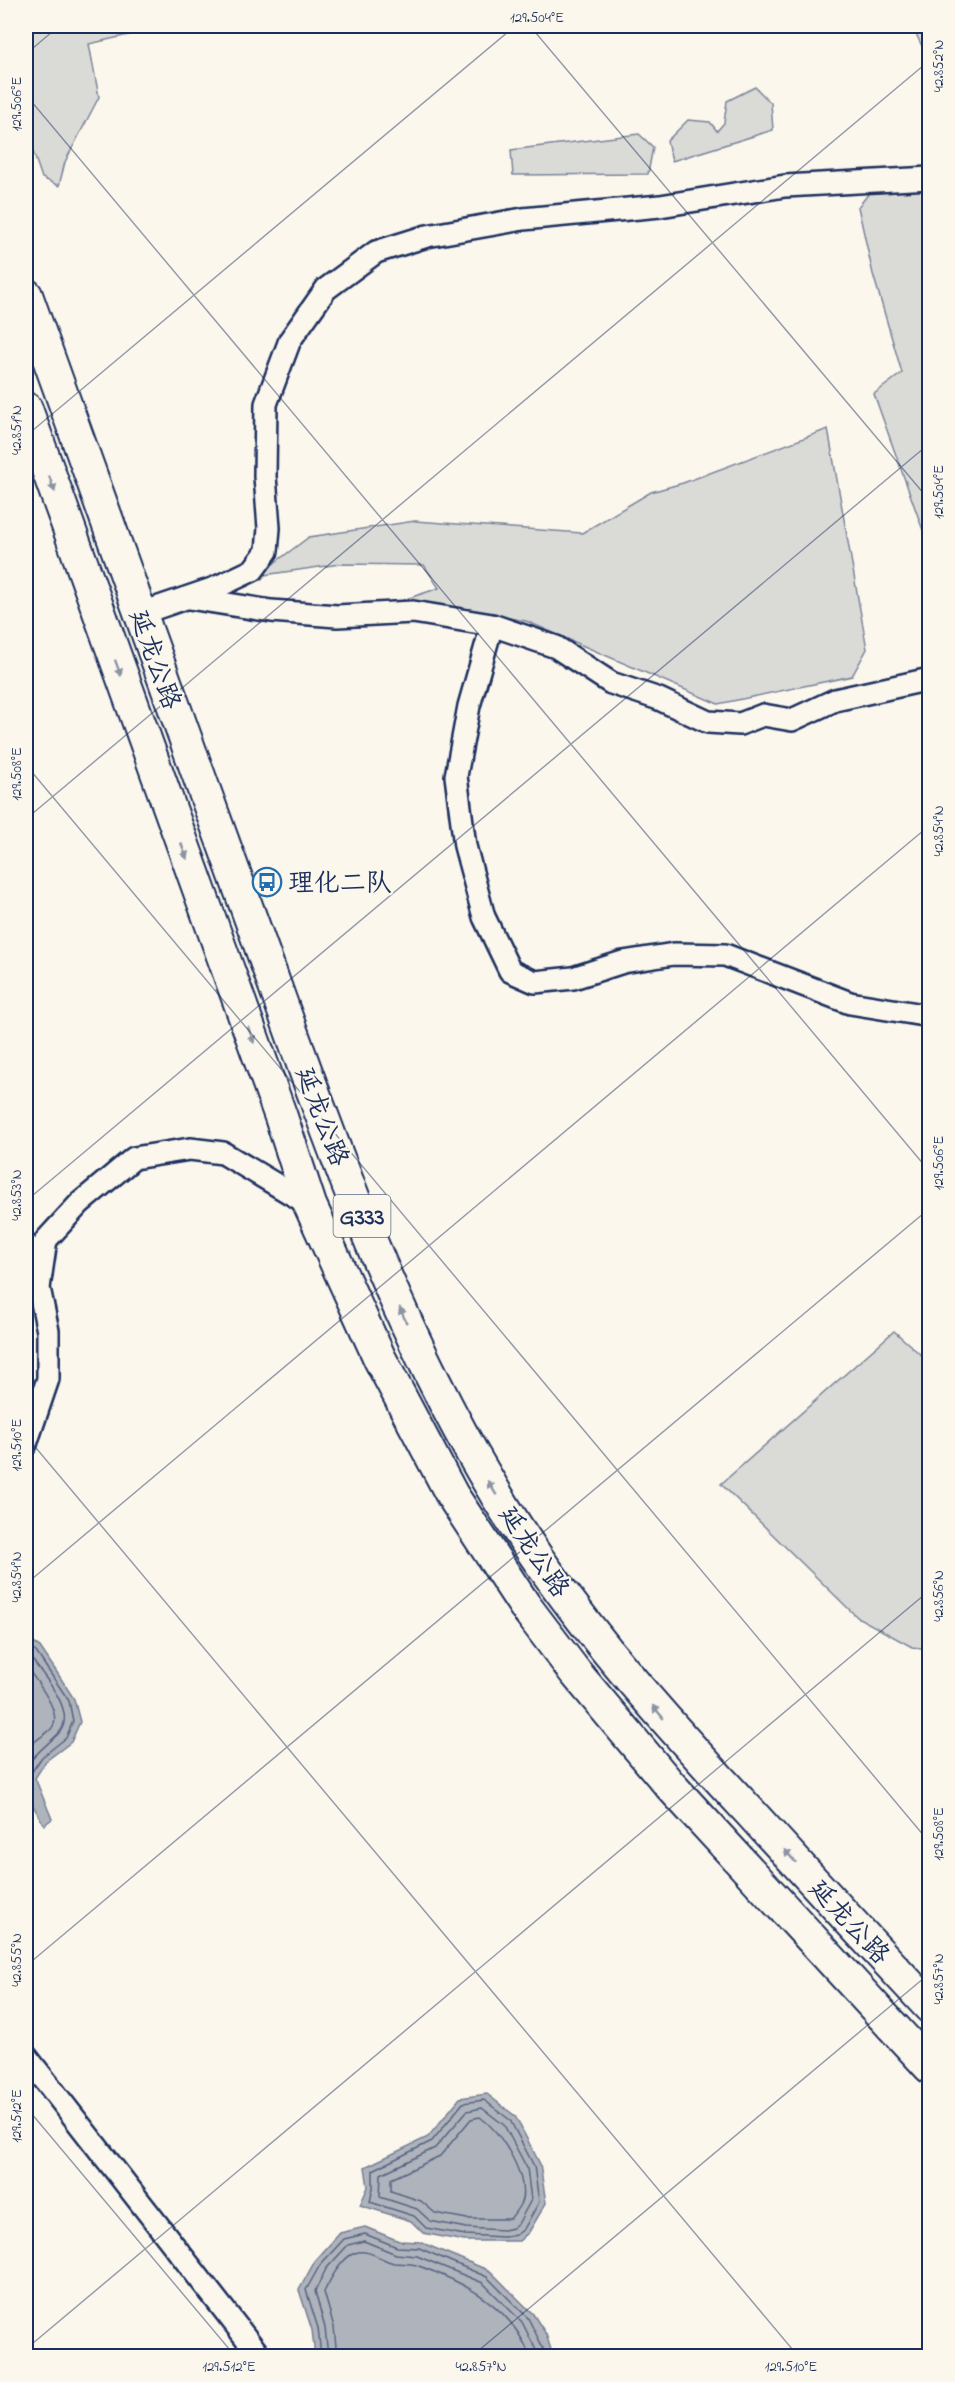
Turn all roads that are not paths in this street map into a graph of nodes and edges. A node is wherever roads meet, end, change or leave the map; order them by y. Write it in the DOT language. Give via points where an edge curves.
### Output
graph roads {
  1 [pos="930,178"];
  2 [pos="26,295"];
  3 [pos="26,410"];
  4 [pos="189,597"];
  5 [pos="139,614"];
  6 [pos="492,625"];
  7 [pos="930,679"];
  8 [pos="930,1016"];
  9 [pos="310,1205"];
  10 [pos="26,1244"];
  11 [pos="41,1274"];
  12 [pos="26,1444"];
  13 [pos="930,2007"];
  14 [pos="26,2056"];
  15 [pos="930,2067"];
  16 [pos="260,2356"];
  1 -- 4 [label="street" via="785,186 660,206 523,219 427,236 376,252 327,289 290,340 266,404 267,551 253,570"];
  2 -- 5 [label="highway, 延龙公路 / G333"];
  3 -- 9 [label="highway, 延龙公路 / G333, one-way"];
  4 -- 5 [label="street"];
  4 -- 6 [label="street" via="271,611 337,616 413,612"];
  13 -- 5 [label="highway, 延龙公路 / G333, one-way" via="659,1713 578,1614 488,1481 418,1349 366,1226"];
  6 -- 7 [label="street" via="556,647 611,683 659,699 708,722 740,724 763,715 792,720 835,700"];
  6 -- 8 [label="street" via="469,706 456,776 465,846 484,917 510,971 535,982 573,978 623,962 674,954 725,955 850,1003"];
  9 -- 11 [label="street" via="223,1152 190,1149 134,1158 80,1203 46,1240"];
  9 -- 15 [label="highway, 延龙公路 / G333" via="419,1436 452,1495 525,1606 670,1785"];
  10 -- 11 [label="street"];
  11 -- 12 [label="street" via="39,1288 48,1331 48,1379"];
  14 -- 16 [label="street"];
}
